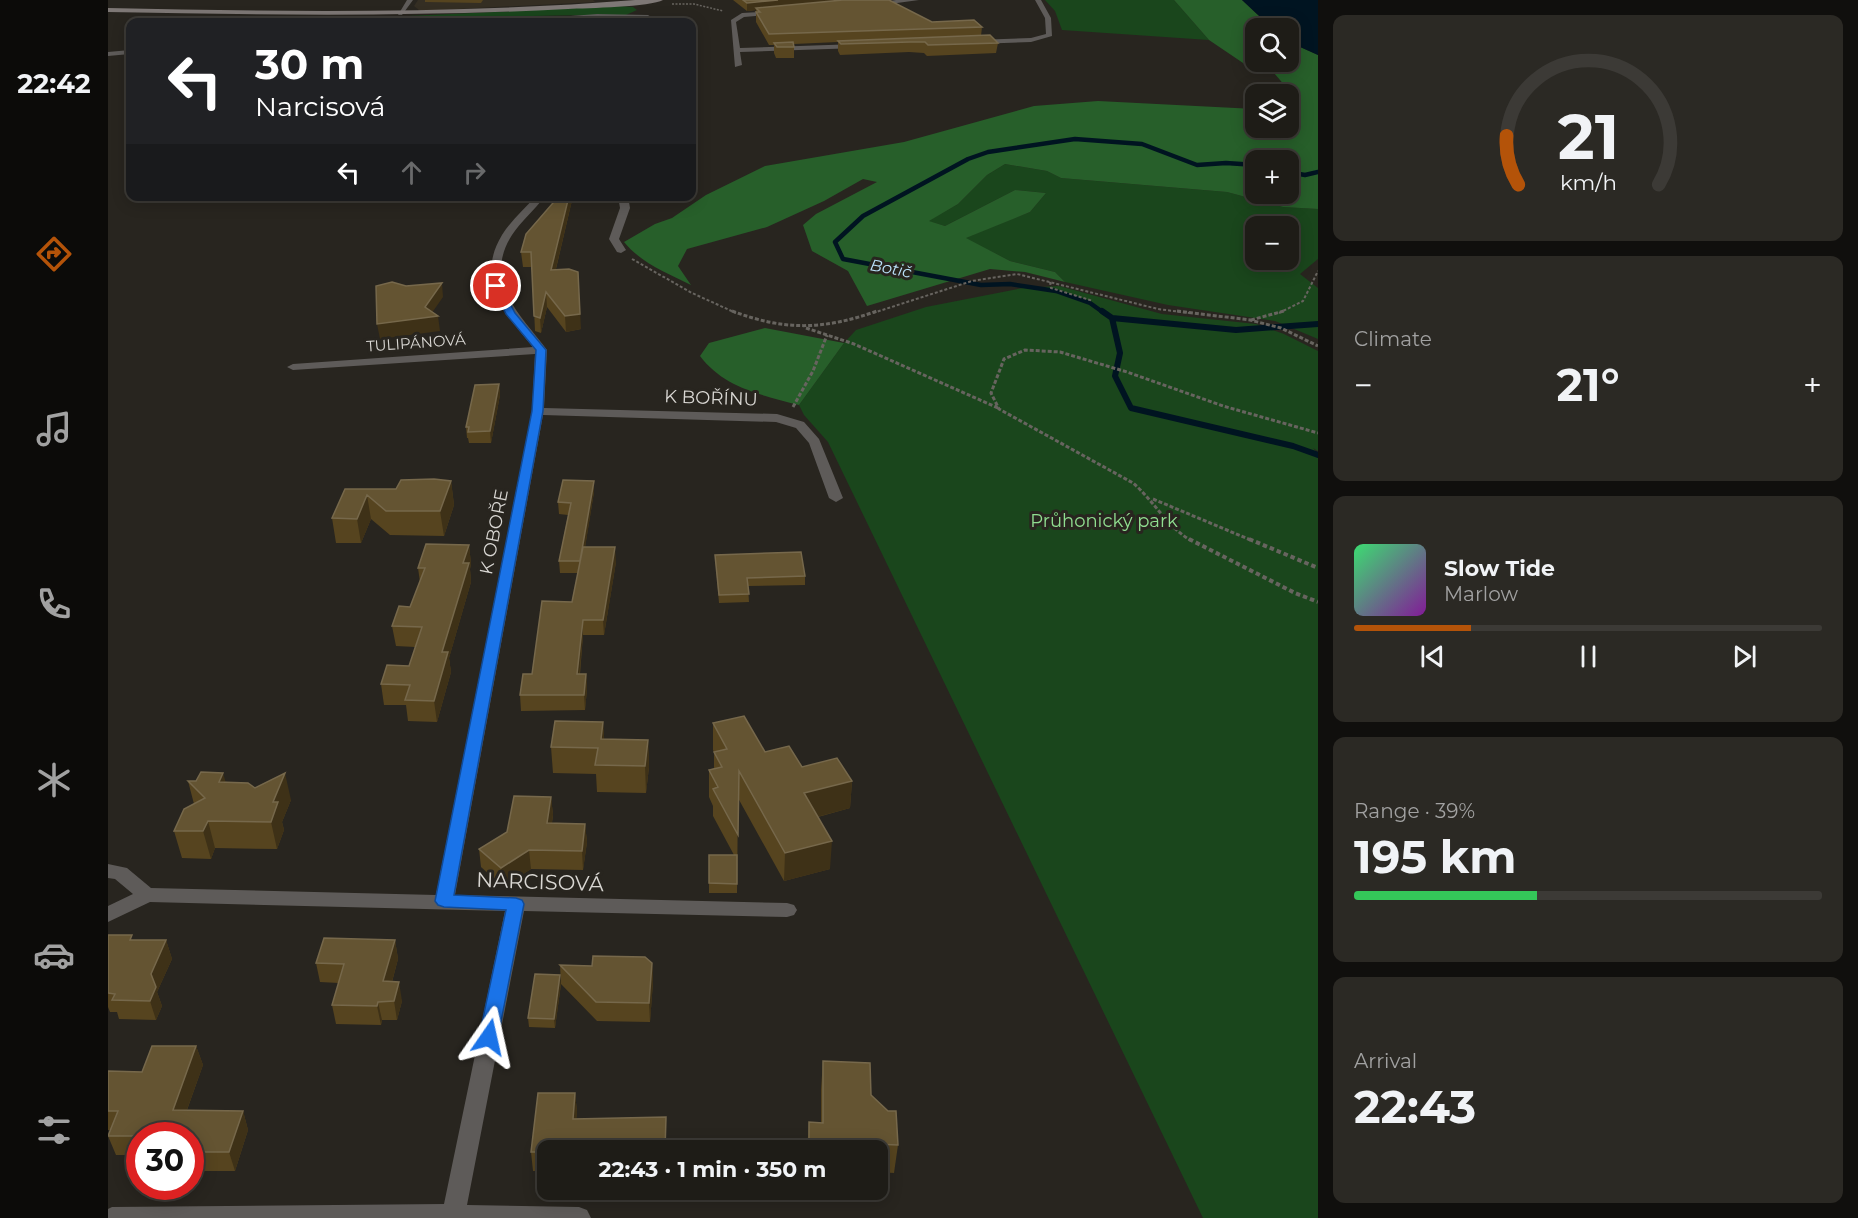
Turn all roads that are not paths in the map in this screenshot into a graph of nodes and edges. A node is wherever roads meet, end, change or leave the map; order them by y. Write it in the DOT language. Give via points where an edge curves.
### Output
graph roads {
  1 [pos="410,0"];
  2 [pos="916,0"];
  3 [pos="1038,0"];
  4 [pos="650,1"];
  5 [pos="662,2"];
  6 [pos="866,5"];
  7 [pos="108,10"];
  8 [pos="786,12"];
  9 [pos="400,14"];
  10 [pos="563,18"];
  11 [pos="622,18"];
  12 [pos="647,18"];
  13 [pos="967,42"];
  14 [pos="869,46"];
  15 [pos="736,50"];
  16 [pos="126,52"];
  17 [pos="108,54"];
  18 [pos="738,65"];
  19 [pos="538,201"];
  20 [pos="624,201"];
  21 [pos="621,250"];
  22 [pos="541,350"];
  23 [pos="293,367"];
  24 [pos="538,411"];
  25 [pos="836,498"];
  26 [pos="108,871"];
  27 [pos="147,895"];
  28 [pos="444,901"];
  29 [pos="516,904"];
  30 [pos="787,910"];
  31 [pos="108,915"];
  32 [pos="453,1215"];
  33 [pos="112,1218"];
  34 [pos="579,1218"];
  1 -- 9 [label="street"];
  2 -- 6 [label="street"];
  3 -- 13 [label="street" via="1048,18 1050,35 1031,40"];
  4 -- 5 [label="main road"];
  4 -- 9 [label="main road"];
  4 -- 12 [label="street"];
  7 -- 9 [label="main road"];
  8 -- 15 [label="street" via="742,15 734,21"];
  10 -- 11 [label="street"];
  14 -- 15 [label="street"];
  15 -- 18 [label="street"];
  16 -- 17 [label="street"];
  19 -- 22 [label="street" via="506,236 495,262 496,286 511,314"];
  20 -- 21 [label="street" via="614,239"];
  22 -- 23 [label="street, TULIPÁNOVÁ"];
  22 -- 24 [label="street, K OBOŘE"];
  24 -- 25 [label="street, K BOŘÍNU" via="777,418 800,425 815,442"];
  24 -- 28 [label="street, K OBOŘE"];
  26 -- 27 [label="street" via="120,873"];
  27 -- 28 [label="street, NARCISOVÁ"];
  27 -- 31 [label="street"];
  28 -- 29 [label="street, NARCISOVÁ"];
  29 -- 30 [label="street, NARCISOVÁ"];
  29 -- 32 [label="street"];
  32 -- 33 [label="street"];
  32 -- 34 [label="street"];
}
